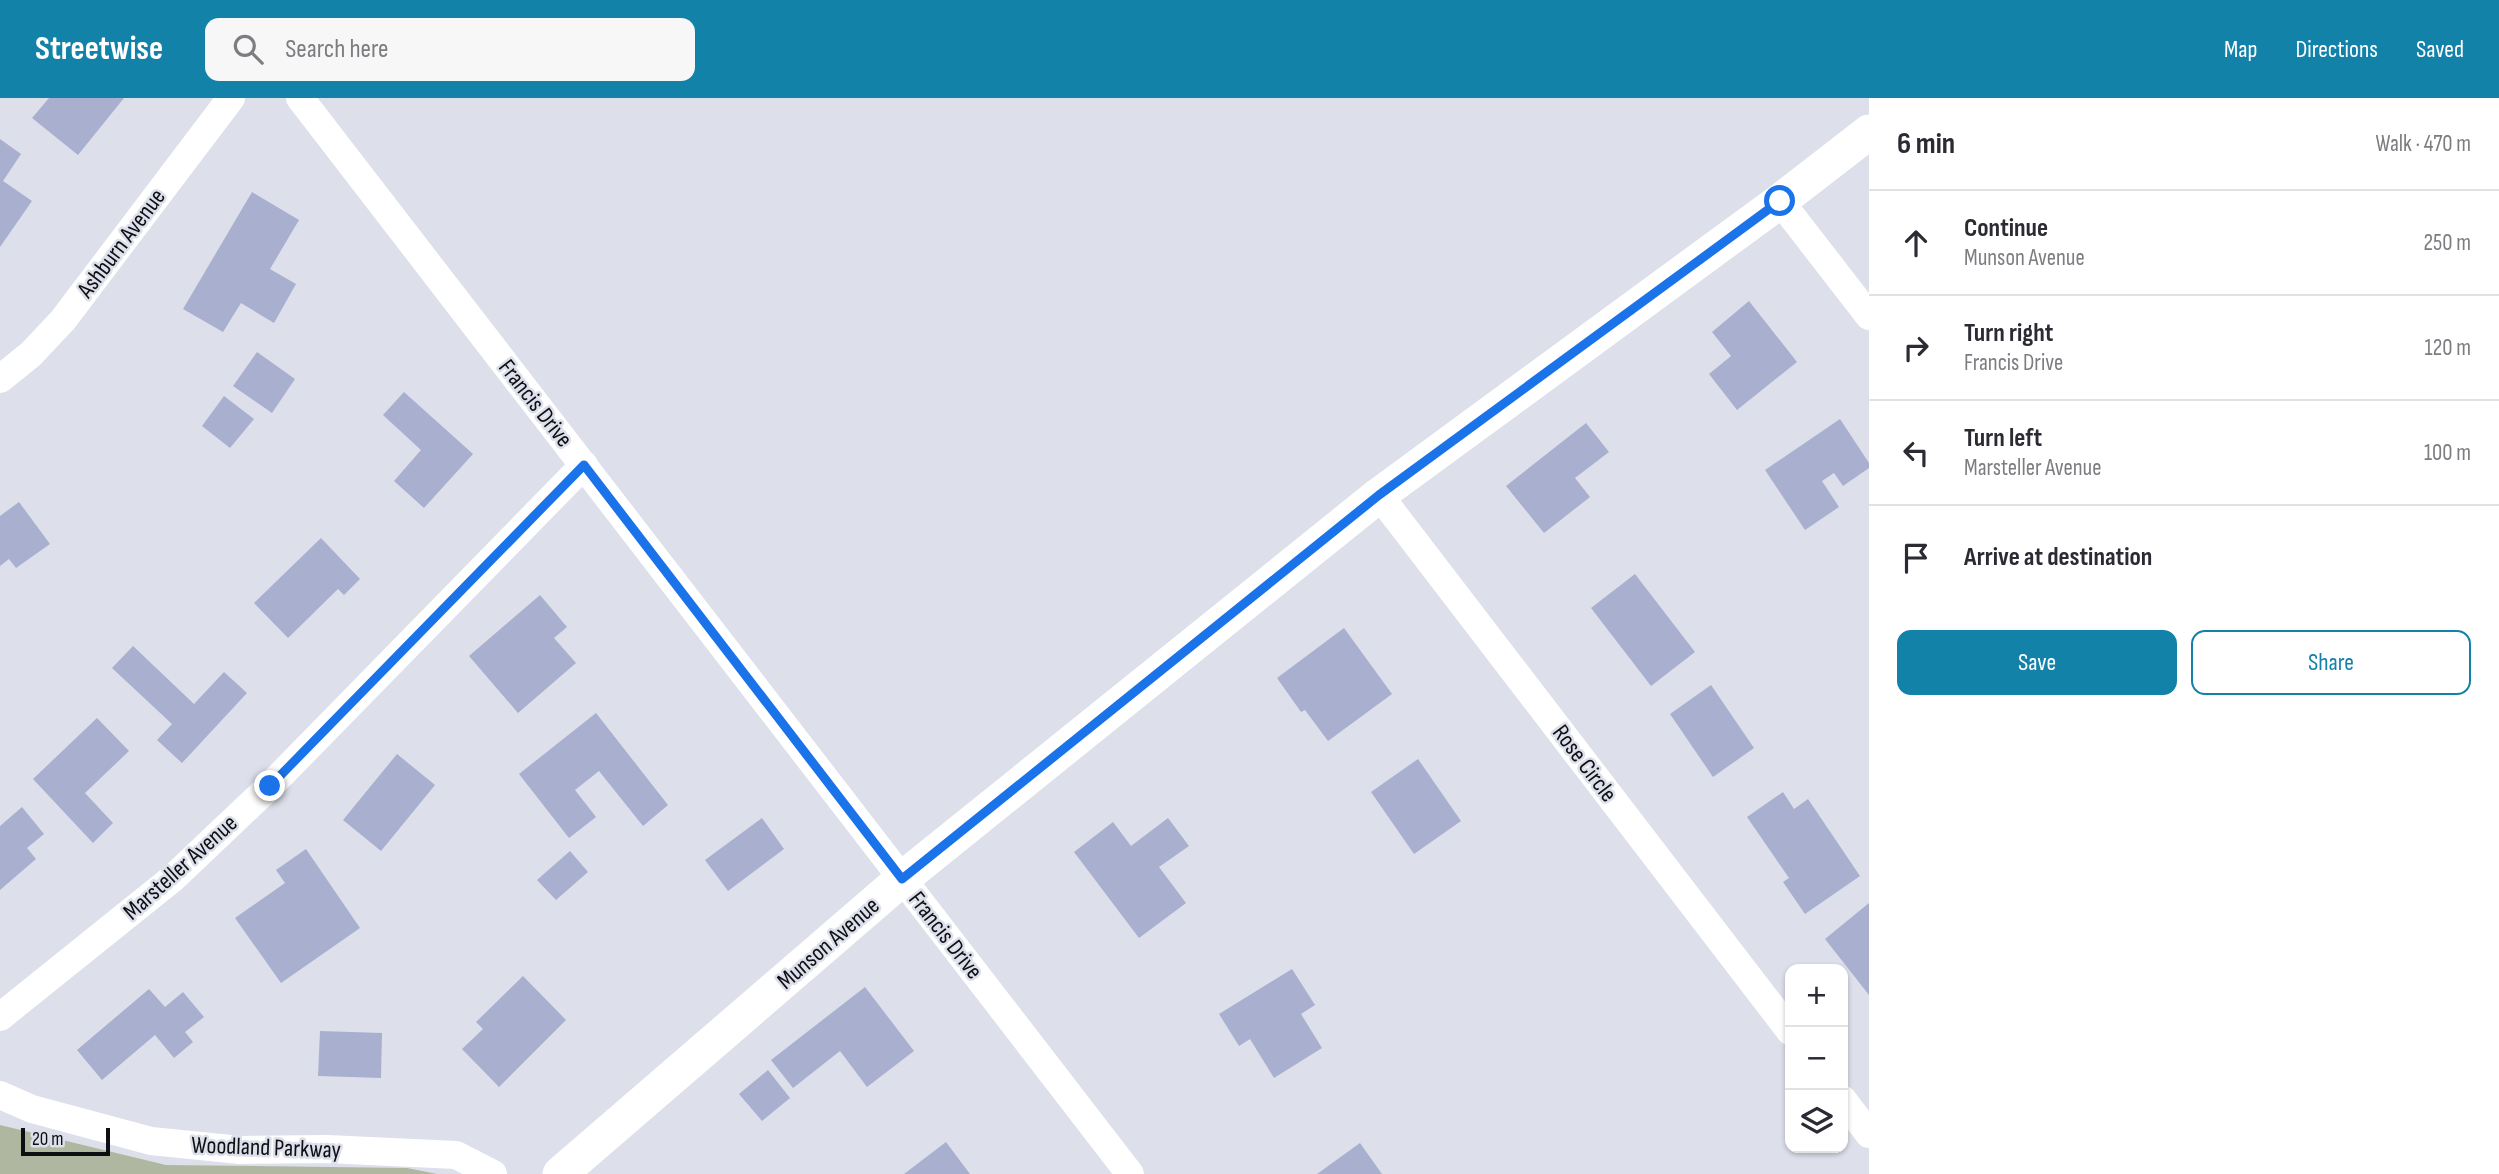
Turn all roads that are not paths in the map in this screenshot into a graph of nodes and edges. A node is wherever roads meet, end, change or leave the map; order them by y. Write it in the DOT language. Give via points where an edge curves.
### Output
graph roads {
  1 [pos="231,98"];
  2 [pos="300,98"];
  3 [pos="1869,132"];
  4 [pos="1780,201"];
  5 [pos="1869,316"];
  6 [pos="0,379"];
  7 [pos="584,465"];
  8 [pos="1379,495"];
  9 [pos="902,879"];
  10 [pos="0,1017"];
  11 [pos="1787,1027"];
  12 [pos="0,1095"];
  13 [pos="1848,1107"];
  14 [pos="1869,1134"];
  15 [pos="492,1174"];
  16 [pos="560,1174"];
  17 [pos="1130,1174"];
  1 -- 6 [label="street, Ashburn Avenue" via="63,320"];
  2 -- 7 [label="street, Francis Drive"];
  3 -- 4 [label="street, Munson Avenue"];
  4 -- 5 [label="street"];
  4 -- 8 [label="street, Munson Avenue"];
  7 -- 9 [label="street, Francis Drive"];
  7 -- 10 [label="street, Marsteller Avenue" via="173,878"];
  8 -- 9 [label="street, Munson Avenue"];
  8 -- 11 [label="street, Rose Circle"];
  9 -- 16 [label="street, Munson Avenue"];
  9 -- 17 [label="street, Francis Drive"];
  12 -- 15 [label="street, Woodland Parkway" via="32,1109 151,1141 240,1150 456,1155"];
  13 -- 14 [label="street"];
}
